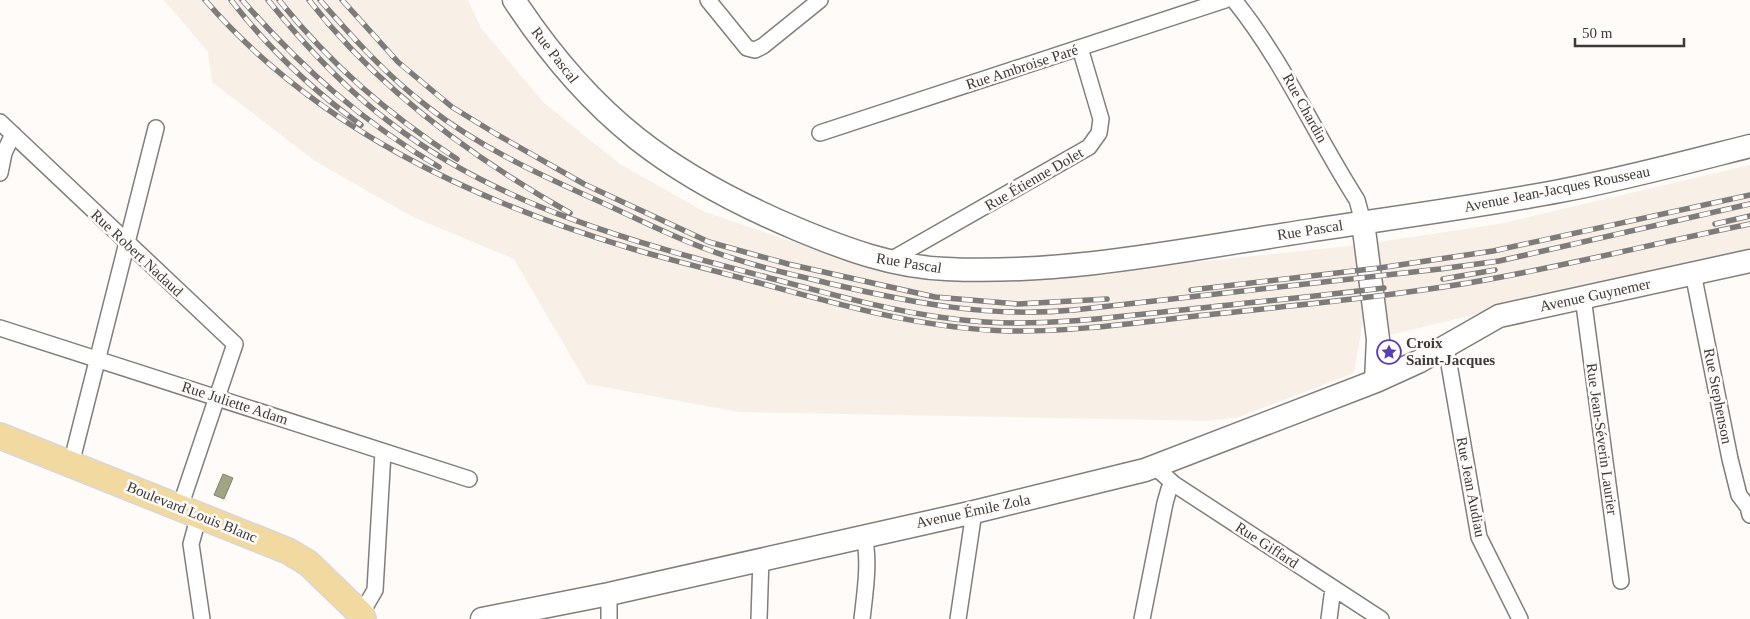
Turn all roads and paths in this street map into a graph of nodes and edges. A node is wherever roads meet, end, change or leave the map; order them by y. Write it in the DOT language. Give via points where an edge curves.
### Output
graph roads {
  1 [pos="514,0"];
  2 [pos="708,0"];
  3 [pos="820,0"];
  4 [pos="1225,0"];
  5 [pos="1234,0"];
  6 [pos="1080,48"];
  7 [pos="0,122"];
  8 [pos="156,128"];
  9 [pos="820,133"];
  10 [pos="12,134"];
  11 [pos="1750,146"];
  12 [pos="0,173"];
  13 [pos="1363,222"];
  14 [pos="127,244"];
  15 [pos="1750,261"];
  16 [pos="887,262"];
  17 [pos="1693,273"];
  18 [pos="1583,297"];
  19 [pos="0,328"];
  20 [pos="1446,347"];
  21 [pos="98,360"];
  22 [pos="1376,381"];
  23 [pos="219,398"];
  24 [pos="0,436"];
  25 [pos="384,452"];
  26 [pos="71,464"];
  27 [pos="1156,467"];
  28 [pos="469,480"];
  29 [pos="1174,484"];
  30 [pos="190,511"];
  31 [pos="974,512"];
  32 [pos="1750,515"];
  33 [pos="864,535"];
  34 [pos="761,558"];
  35 [pos="1621,581"];
  36 [pos="1333,588"];
  37 [pos="609,594"];
  38 [pos="362,616"];
  39 [pos="202,619"];
  40 [pos="484,619"];
  41 [pos="609,619"];
  42 [pos="760,619"];
  43 [pos="862,619"];
  44 [pos="958,619"];
  45 [pos="1142,619"];
  46 [pos="1329,619"];
  47 [pos="1381,619"];
  48 [pos="1520,619"];
  1 -- 16 [label="main road, Rue Pascal" via="550,53 588,95 620,126 666,162 752,209"];
  2 -- 3 [label="street" via="747,48 755,50"];
  4 -- 6 [label="street, Rue Ambroise Paré"];
  5 -- 13 [label="street, Rue Chardin" via="1282,68 1357,200"];
  6 -- 9 [label="street, Rue Ambroise Paré"];
  6 -- 16 [label="street, Rue Étienne Dolet" via="1102,119 1099,133 1089,147"];
  7 -- 10 [label="street, Rue Robert Nadaud"];
  8 -- 14 [label="street"];
  10 -- 12 [label="street"];
  10 -- 14 [label="street, Rue Robert Nadaud"];
  11 -- 13 [label="main road, Avenue Jean-Jacques Rousseau" via="1630,177 1560,191"];
  13 -- 16 [label="main road, Rue Pascal" via="1025,269 945,269"];
  13 -- 22 [label="main road" via="1378,344"];
  14 -- 21 [label="street"];
  14 -- 23 [label="street, Rue Robert Nadaud" via="235,344"];
  15 -- 17 [label="main road, Avenue Guynemer"];
  17 -- 18 [label="main road, Avenue Guynemer"];
  17 -- 32 [label="street, Rue Stephenson" via="1730,459 1740,496"];
  18 -- 20 [label="main road, Avenue Guynemer" via="1498,316"];
  18 -- 35 [label="street, Rue Jean-Séverin Laurier"];
  19 -- 21 [label="street, Rue Juliette Adam"];
  20 -- 22 [label="main road, Avenue Émile Zola"];
  20 -- 48 [label="street, Rue Jean Audiau" via="1478,537"];
  21 -- 23 [label="street, Rue Juliette Adam"];
  21 -- 26 [label="street"];
  22 -- 27 [label="main road, Avenue Émile Zola"];
  23 -- 25 [label="street, Rue Juliette Adam"];
  23 -- 30 [label="street"];
  24 -- 26 [label="main road, Boulevard Louis Blanc"];
  25 -- 28 [label="street, Rue Juliette Adam"];
  25 -- 38 [label="street" via="376,590"];
  26 -- 30 [label="main road, Boulevard Louis Blanc"];
  27 -- 29 [label="street, Rue Giffard"];
  27 -- 31 [label="main road, Avenue Émile Zola"];
  29 -- 36 [label="street, Rue Giffard"];
  29 -- 45 [label="street" via="1165,503"];
  30 -- 38 [label="main road, Boulevard Louis Blanc" via="288,551 308,563"];
  30 -- 39 [label="street" via="191,544"];
  31 -- 33 [label="main road, Avenue Émile Zola"];
  31 -- 44 [label="street"];
  33 -- 34 [label="main road, Avenue Émile Zola"];
  33 -- 43 [label="street" via="866,588"];
  34 -- 37 [label="main road, Avenue Émile Zola"];
  34 -- 42 [label="street"];
  36 -- 46 [label="street"];
  36 -- 47 [label="street, Rue Giffard"];
  37 -- 40 [label="main road, Avenue Émile Zola"];
  37 -- 41 [label="street"];
}
